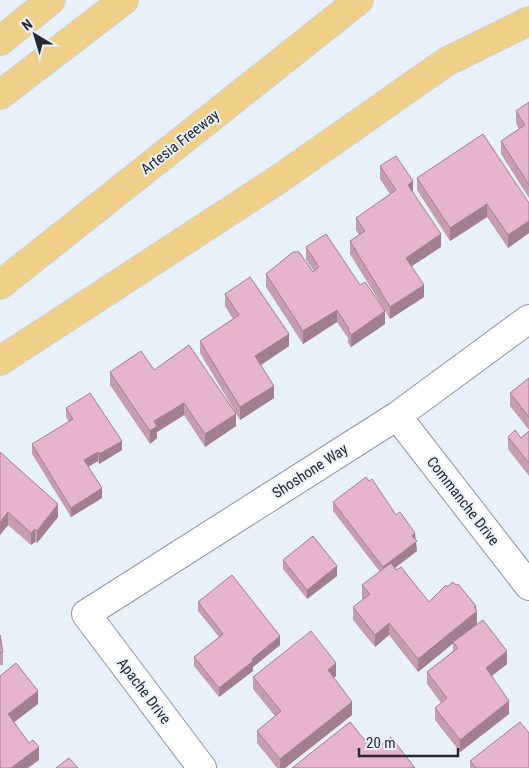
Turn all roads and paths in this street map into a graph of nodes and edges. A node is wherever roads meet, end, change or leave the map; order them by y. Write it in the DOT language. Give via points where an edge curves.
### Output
graph roads {
  1 [pos="51,0"];
  2 [pos="124,0"];
  3 [pos="359,0"];
  4 [pos="529,20"];
  5 [pos="0,41"];
  6 [pos="0,95"];
  7 [pos="0,285"];
  8 [pos="529,319"];
  9 [pos="0,361"];
  10 [pos="397,416"];
  11 [pos="529,586"];
  12 [pos="86,614"];
  13 [pos="202,768"];
  1 -- 5 [label="highway"];
  2 -- 6 [label="highway"];
  3 -- 7 [label="highway, Artesia Freeway"];
  4 -- 9 [label="highway" via="446,62 279,179"];
  8 -- 10 [label="street, Shoshone Way"];
  10 -- 11 [label="street, Commanche Drive"];
  10 -- 12 [label="street, Shoshone Way"];
  12 -- 13 [label="street, Apache Drive"];
}
